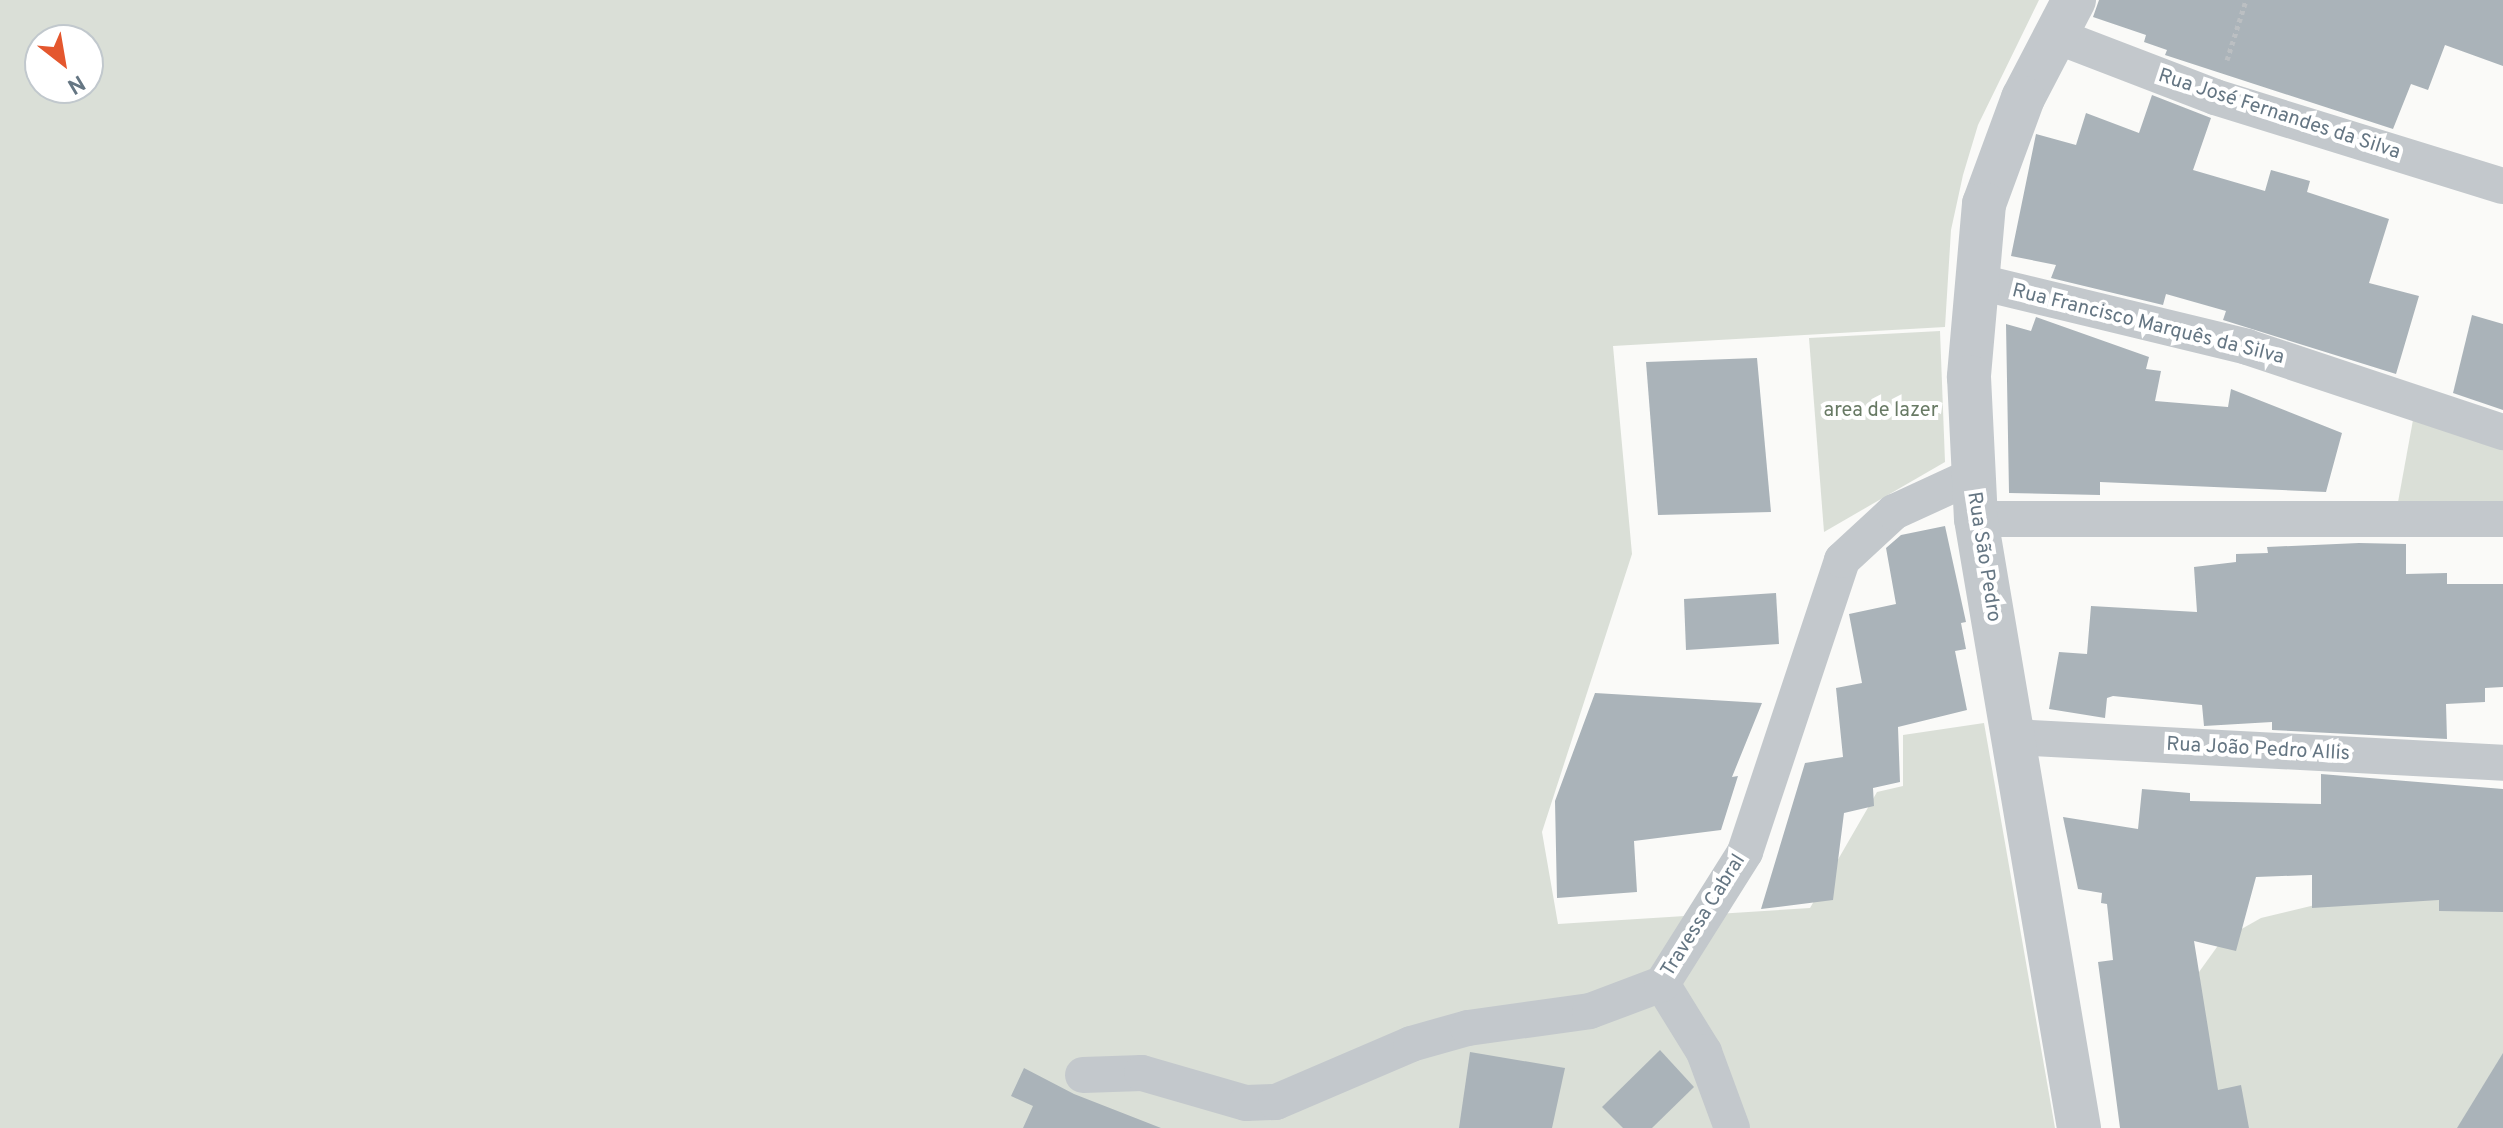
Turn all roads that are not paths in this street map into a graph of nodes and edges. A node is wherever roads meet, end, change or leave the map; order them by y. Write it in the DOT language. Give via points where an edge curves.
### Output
graph roads {
  1 [pos="2066,19"];
  2 [pos="2503,186"];
  3 [pos="1975,281"];
  4 [pos="2503,432"];
  5 [pos="1973,498"];
  6 [pos="2503,519"];
  7 [pos="2013,737"];
  8 [pos="2503,763"];
  9 [pos="1662,984"];
  10 [pos="1083,1075"];
  11 [pos="1732,1128"];
  12 [pos="2079,1128"];
  1 -- 2 [label="street, Rua José Fernandes da Silva" via="2215,97"];
  1 -- 3 [label="street, Rua São Pedro" via="2002,148 1984,204"];
  3 -- 4 [label="street, Rua Francisco Marquês da Silva" via="2247,347"];
  3 -- 5 [label="street, Rua São Pedro"];
  5 -- 6 [label="street"];
  5 -- 7 [label="street, Rua São Pedro"];
  5 -- 9 [label="street, Travessa Cabral" via="1886,517 1842,560 1745,852"];
  7 -- 8 [label="street, Rua João Pedro Allis"];
  7 -- 12 [label="street, Rua São Pedro"];
  9 -- 10 [label="street, Travessa Cabral" via="1590,1011 1468,1028 1411,1044 1276,1102 1246,1103 1142,1073"];
  9 -- 11 [label="street" via="1704,1052"];
}
